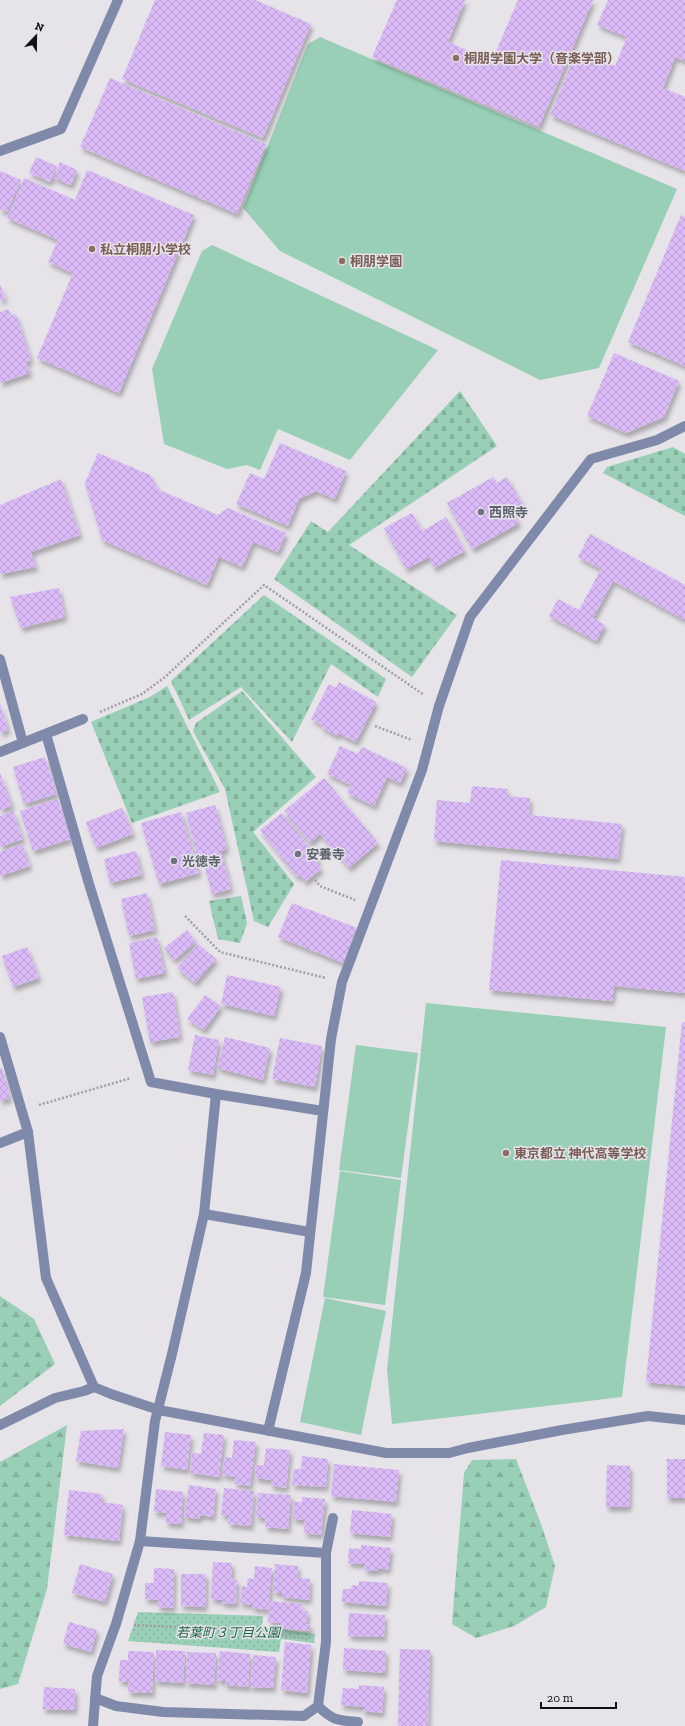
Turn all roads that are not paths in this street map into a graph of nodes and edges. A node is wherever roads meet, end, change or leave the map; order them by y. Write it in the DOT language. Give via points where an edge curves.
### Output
graph roads {
  1 [pos="118,0"];
  2 [pos="0,151"];
  3 [pos="685,426"];
  4 [pos="0,659"];
  5 [pos="83,719"];
  6 [pos="46,734"];
  7 [pos="23,743"];
  8 [pos="0,752"];
  9 [pos="0,1036"];
  10 [pos="216,1094"];
  11 [pos="323,1111"];
  12 [pos="28,1132"];
  13 [pos="0,1143"];
  14 [pos="204,1214"];
  15 [pos="310,1232"];
  16 [pos="94,1387"];
  17 [pos="159,1410"];
  18 [pos="685,1420"];
  19 [pos="0,1425"];
  20 [pos="268,1431"];
  21 [pos="333,1518"];
  22 [pos="140,1541"];
  23 [pos="326,1554"];
  24 [pos="95,1698"];
  25 [pos="318,1706"];
  26 [pos="358,1722"];
  27 [pos="93,1726"];
  1 -- 2 [label="street" via="61,129"];
  3 -- 11 [label="street" via="658,440 590,459 470,617 439,706 422,770 342,982 331,1039"];
  4 -- 7 [label="street"];
  5 -- 6 [label="street"];
  6 -- 7 [label="street"];
  6 -- 10 [label="street" via="89,884 151,1082"];
  7 -- 8 [label="street"];
  9 -- 12 [label="street"];
  10 -- 11 [label="street"];
  10 -- 14 [label="street"];
  11 -- 15 [label="street"];
  12 -- 13 [label="street"];
  12 -- 16 [label="street" via="46,1278"];
  14 -- 15 [label="street"];
  14 -- 17 [label="street"];
  15 -- 20 [label="street" via="306,1274"];
  16 -- 17 [label="street"];
  16 -- 19 [label="street" via="55,1398"];
  17 -- 20 [label="street"];
  17 -- 22 [label="street" via="155,1421"];
  18 -- 20 [label="street" via="648,1416 449,1453 386,1453"];
  21 -- 23 [label="street"];
  22 -- 23 [label="street"];
  22 -- 24 [label="street" via="116,1624 97,1676"];
  23 -- 25 [label="street" via="326,1642"];
  24 -- 25 [label="street" via="116,1706 170,1712 304,1716"];
  24 -- 27 [label="street"];
  25 -- 26 [label="street" via="328,1716"];
}
